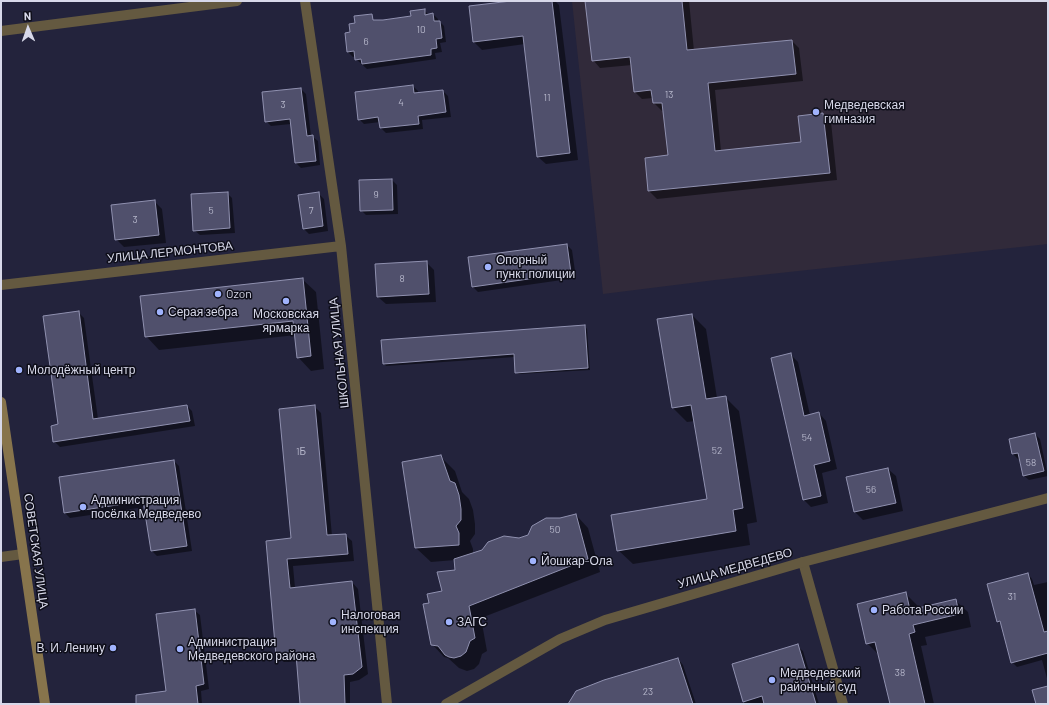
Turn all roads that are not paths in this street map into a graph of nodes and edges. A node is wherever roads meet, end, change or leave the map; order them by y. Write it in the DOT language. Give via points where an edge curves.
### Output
graph roads {
  1 [pos="237,1"];
  2 [pos="305,1"];
  3 [pos="1,31"];
  4 [pos="341,246"];
  5 [pos="1,285"];
  6 [pos="1,402"];
  7 [pos="1048,498"];
  8 [pos="23,554"];
  9 [pos="1,557"];
  10 [pos="804,562"];
  11 [pos="45,704"];
  12 [pos="387,704"];
  13 [pos="446,704"];
  14 [pos="843,704"];
  1 -- 3 [label="street"];
  2 -- 4 [label="street, ШКОЛЬНАЯ УЛИЦА"];
  4 -- 5 [label="street, УЛИЦА ЛЕРМОНТОВА"];
  4 -- 12 [label="street, ШКОЛЬНАЯ УЛИЦА"];
  6 -- 8 [label="main road, СОВЕТСКАЯ УЛИЦА"];
  7 -- 10 [label="street, УЛИЦА МЕДВЕДЕВО"];
  8 -- 9 [label="street"];
  8 -- 11 [label="main road, СОВЕТСКАЯ УЛИЦА"];
  10 -- 13 [label="street, УЛИЦА МЕДВЕДЕВО" via="604,620 560,639"];
  10 -- 14 [label="street"];
}
